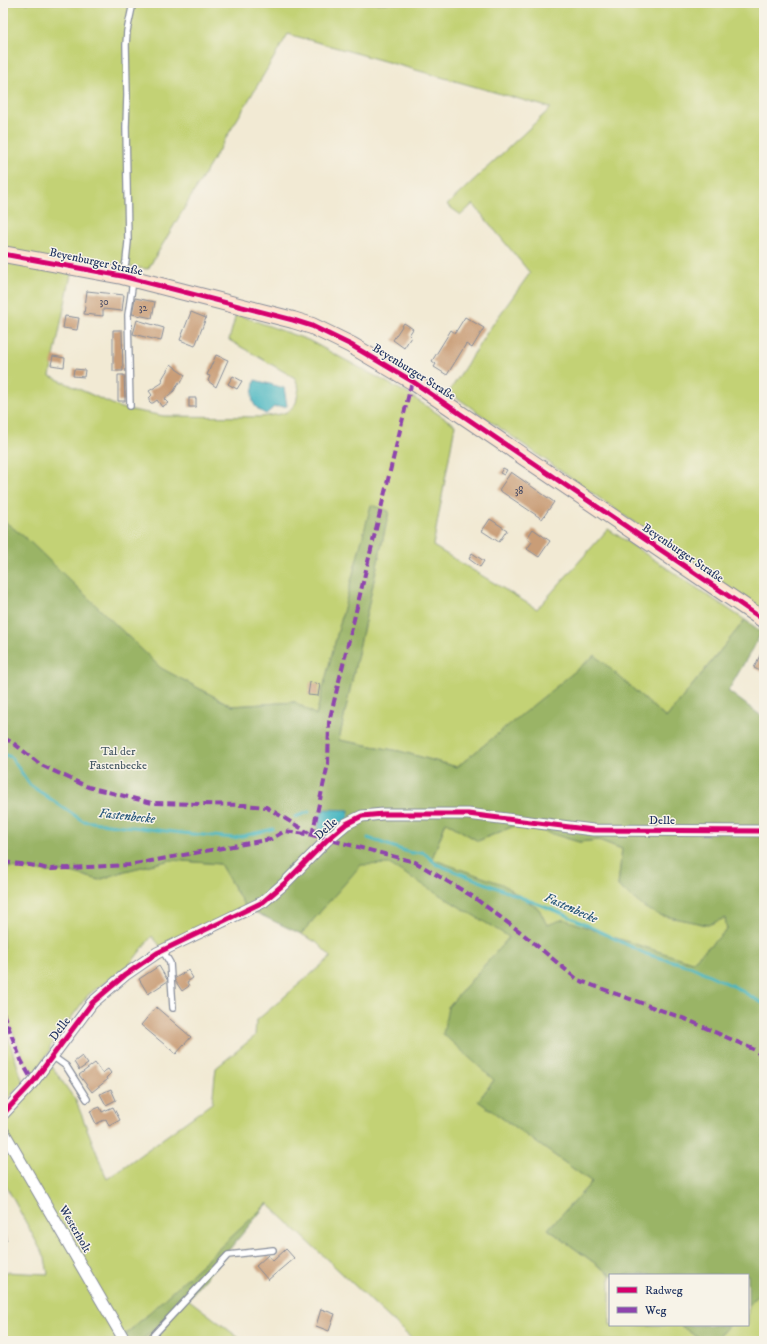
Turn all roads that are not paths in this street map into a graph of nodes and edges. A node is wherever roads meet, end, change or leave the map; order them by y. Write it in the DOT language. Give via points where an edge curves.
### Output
graph roads {
  1 [pos="133,3"];
  2 [pos="3,254"];
  3 [pos="128,278"];
  4 [pos="130,406"];
  5 [pos="763,617"];
  6 [pos="764,831"];
  7 [pos="163,951"];
  8 [pos="173,1008"];
  9 [pos="52,1056"];
  10 [pos="87,1099"];
  11 [pos="3,1114"];
  12 [pos="3,1131"];
  13 [pos="274,1250"];
  14 [pos="124,1341"];
  15 [pos="148,1341"];
  1 -- 3 [label="lane" via="126,45"];
  2 -- 3 [label="main road, Beyenburger Straße"];
  3 -- 4 [label="lane"];
  3 -- 5 [label="main road, Beyenburger Straße" via="293,320 351,344 424,389"];
  6 -- 7 [label="street, Delle" via="593,830 468,814 362,816 346,824 327,840 263,902"];
  7 -- 8 [label="lane" via="170,964"];
  7 -- 9 [label="street, Delle" via="125,975 92,1003"];
  9 -- 10 [label="lane, Delle" via="66,1066"];
  9 -- 11 [label="street, Delle" via="33,1082"];
  12 -- 14 [label="street, Westerholt"];
  13 -- 15 [label="lane" via="228,1255"];
}
